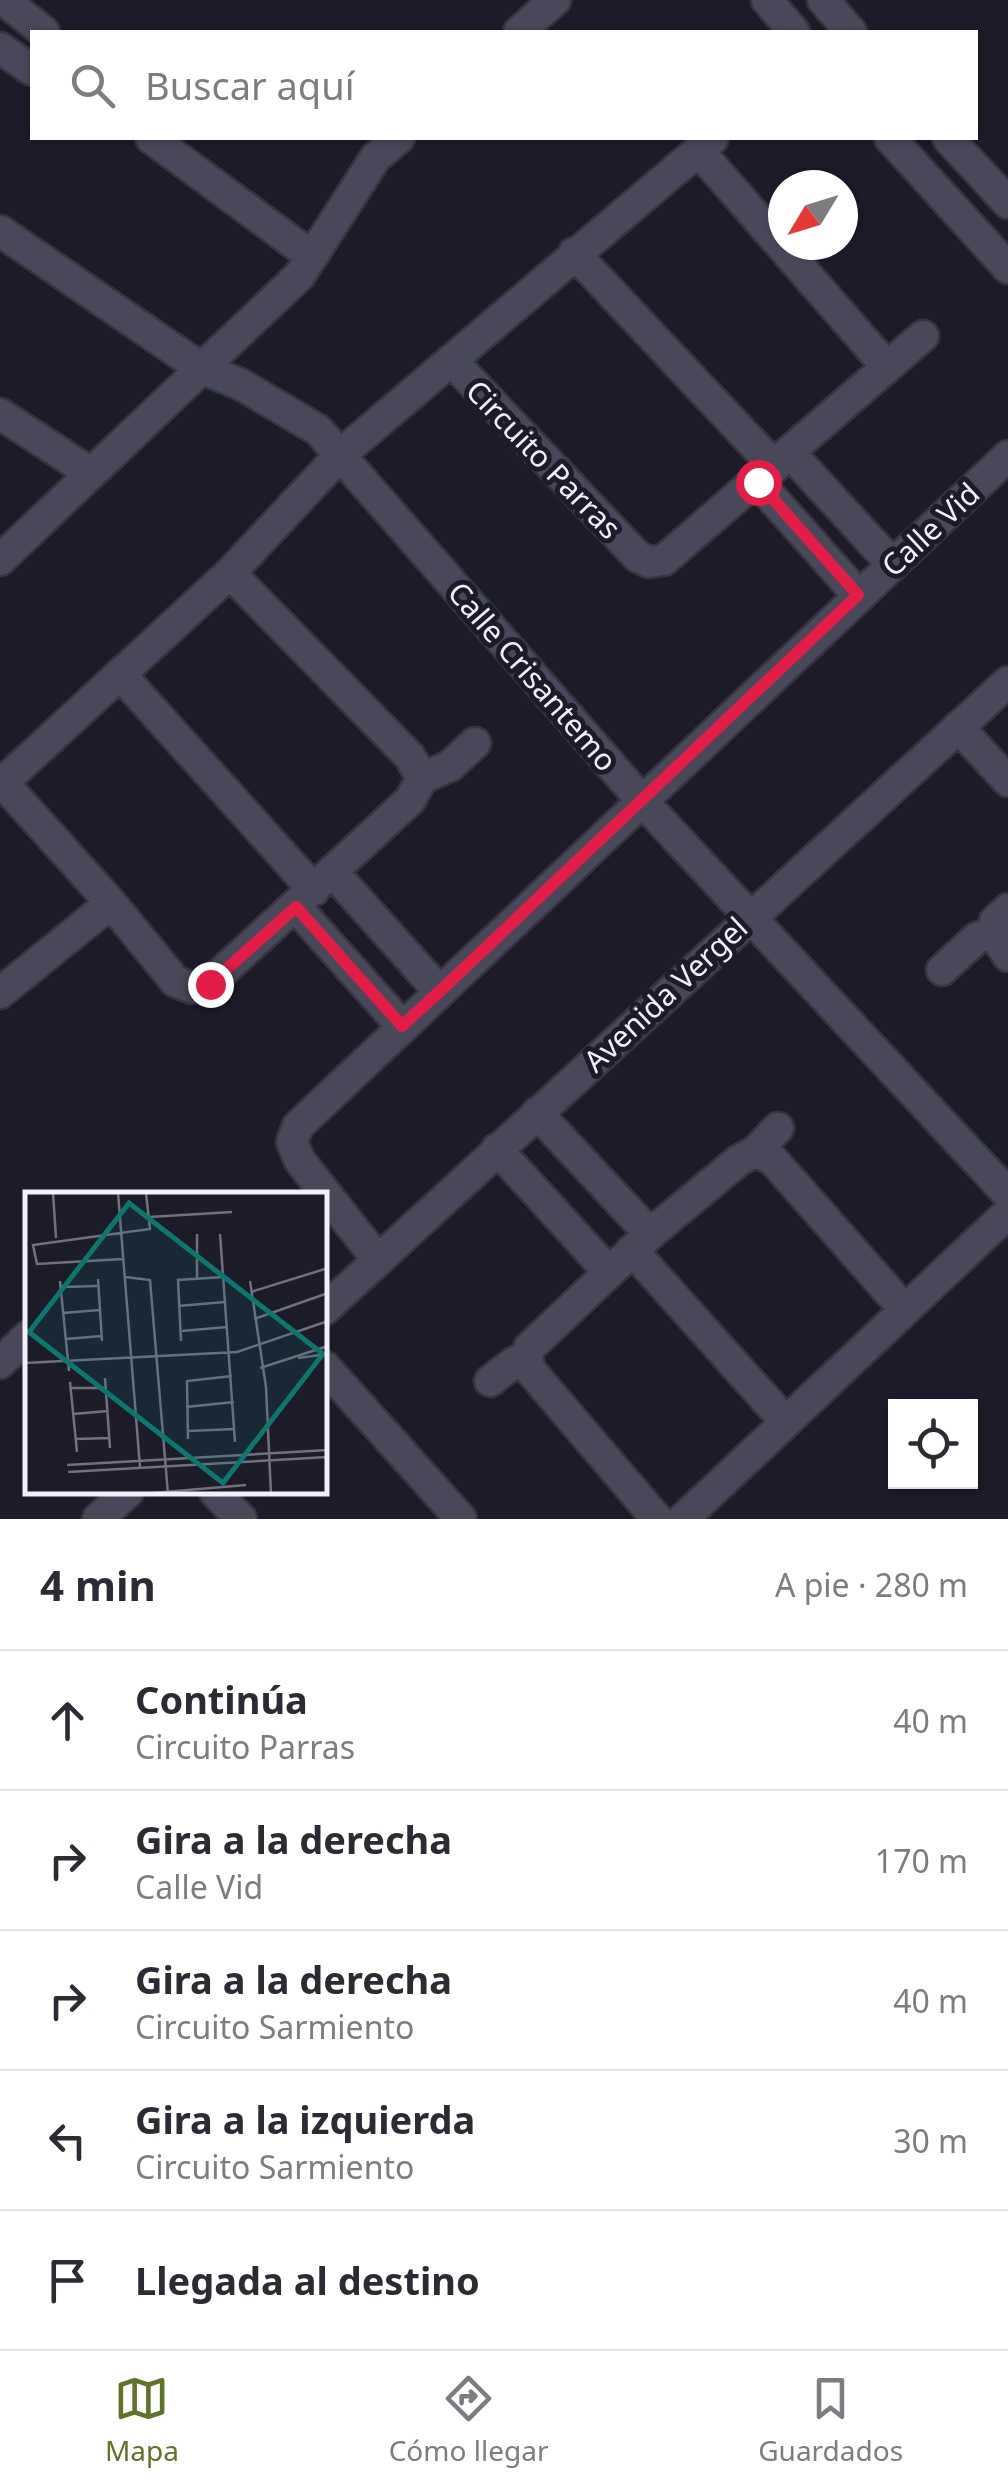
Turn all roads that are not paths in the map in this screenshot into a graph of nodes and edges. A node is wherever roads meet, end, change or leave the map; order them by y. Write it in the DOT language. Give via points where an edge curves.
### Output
graph roads {
  1 [pos="4,0"];
  2 [pos="555,0"];
  3 [pos="767,0"];
  4 [pos="824,0"];
  5 [pos="42,30"];
  6 [pos="521,30"];
  7 [pos="792,30"];
  8 [pos="849,30"];
  9 [pos="0,48"];
  10 [pos="30,69"];
  11 [pos="154,140"];
  12 [pos="397,140"];
  13 [pos="892,140"];
  14 [pos="950,140"];
  15 [pos="706,144"];
  16 [pos="1008,202"];
  17 [pos="0,231"];
  18 [pos="574,253"];
  19 [pos="310,256"];
  20 [pos="1008,268"];
  21 [pos="924,336"];
  22 [pos="451,360"];
  23 [pos="887,367"];
  24 [pos="201,368"];
  25 [pos="0,414"];
  26 [pos="341,454"];
  27 [pos="1008,456"];
  28 [pos="774,467"];
  29 [pos="91,473"];
  30 [pos="0,560"];
  31 [pos="892,564"];
  32 [pos="230,573"];
  33 [pos="858,595"];
  34 [pos="120,674"];
  35 [pos="1005,690"];
  36 [pos="958,728"];
  37 [pos="475,743"];
  38 [pos="422,778"];
  39 [pos="1008,781"];
  40 [pos="1,784"];
  41 [pos="643,802"];
  42 [pos="314,889"];
  43 [pos="110,903"];
  44 [pos="748,918"];
  45 [pos="1003,933"];
  46 [pos="942,970"];
  47 [pos="439,992"];
  48 [pos="0,993"];
  49 [pos="402,1026"];
  50 [pos="537,1113"];
  51 [pos="778,1128"];
  52 [pos="497,1150"];
  53 [pos="756,1151"];
  54 [pos="325,1192"];
  55 [pos="1008,1194"];
  56 [pos="328,1196"];
  57 [pos="1008,1213"];
  58 [pos="641,1242"];
  59 [pos="378,1260"];
  60 [pos="609,1272"];
  61 [pos="328,1306"];
  62 [pos="905,1310"];
  63 [pos="25,1339"];
  64 [pos="527,1358"];
  65 [pos="0,1363"];
  66 [pos="328,1370"];
  67 [pos="490,1381"];
  68 [pos="786,1422"];
  69 [pos="126,1494"];
  70 [pos="217,1494"];
  71 [pos="98,1519"];
  72 [pos="241,1519"];
  73 [pos="461,1519"];
  74 [pos="657,1519"];
  75 [pos="683,1519"];
  1 -- 5 [label="street"];
  2 -- 6 [label="street"];
  3 -- 7 [label="street"];
  4 -- 8 [label="street"];
  9 -- 10 [label="street"];
  11 -- 19 [label="street"];
  12 -- 19 [label="street" via="376,158"];
  13 -- 20 [label="street"];
  14 -- 16 [label="street"];
  15 -- 18 [label="street, Circuito Parras"];
  15 -- 23 [label="street, Circuito Parras"];
  17 -- 24 [label="street, Calle Crisantemo"];
  18 -- 22 [label="street, Circuito Parras"];
  18 -- 28 [label="street"];
  19 -- 24 [label="street" via="300,275"];
  21 -- 23 [label="street, Circuito Parras"];
  22 -- 26 [label="street, Circuito Parras"];
  22 -- 28 [label="street, Circuito Parras" via="643,560 664,560"];
  23 -- 28 [label="street, Circuito Parras"];
  24 -- 26 [label="street, Calle Crisantemo" via="318,430"];
  24 -- 29 [label="street"];
  25 -- 29 [label="street"];
  26 -- 32 [label="street, Circuito Parras"];
  26 -- 41 [label="street, Calle Crisantemo"];
  27 -- 31 [label="street, Calle Vid"];
  28 -- 31 [label="street"];
  28 -- 33 [label="street"];
  29 -- 30 [label="street"];
  31 -- 33 [label="street, Calle Vid"];
  32 -- 34 [label="street, Circuito Parras"];
  32 -- 38 [label="street" via="410,757"];
  33 -- 41 [label="street, Calle Vid"];
  34 -- 40 [label="street, Circuito Parras"];
  34 -- 42 [label="street"];
  35 -- 36 [label="street, Avenida Vergel"];
  36 -- 39 [label="street"];
  36 -- 44 [label="street, Avenida Vergel"];
  37 -- 38 [label="street" via="450,766"];
  38 -- 42 [label="street" via="410,800"];
  40 -- 43 [label="street"];
  41 -- 44 [label="street, Calle Crisantemo"];
  41 -- 47 [label="street, Calle Vid"];
  42 -- 43 [label="street" via="210,984 192,988 175,981"];
  42 -- 47 [label="street"];
  42 -- 49 [label="street"];
  43 -- 48 [label="street"];
  44 -- 50 [label="street, Avenida Vergel"];
  44 -- 55 [label="street, Calle Crisantemo"];
  45 -- 46 [label="street" via="977,938"];
  47 -- 49 [label="street, Calle Vid"];
  49 -- 54 [label="street, Calle Vid" via="298,1126 292,1142"];
  50 -- 52 [label="street, Avenida Vergel"];
  50 -- 58 [label="street"];
  51 -- 53 [label="street"];
  52 -- 59 [label="street, Avenida Vergel"];
  52 -- 60 [label="street"];
  53 -- 58 [label="street"];
  53 -- 62 [label="street" via="773,1160"];
  56 -- 59 [label="street, Calle Vid"];
  57 -- 62 [label="street"];
  58 -- 60 [label="street"];
  58 -- 68 [label="street"];
  59 -- 61 [label="street, Avenida Vergel"];
  60 -- 64 [label="street" via="529,1348"];
  62 -- 68 [label="street"];
  63 -- 65 [label="street"];
  64 -- 67 [label="street"];
  64 -- 74 [label="street" via="530,1370"];
  66 -- 73 [label="street"];
  68 -- 75 [label="street"];
  69 -- 71 [label="street"];
  70 -- 72 [label="street"];
}
